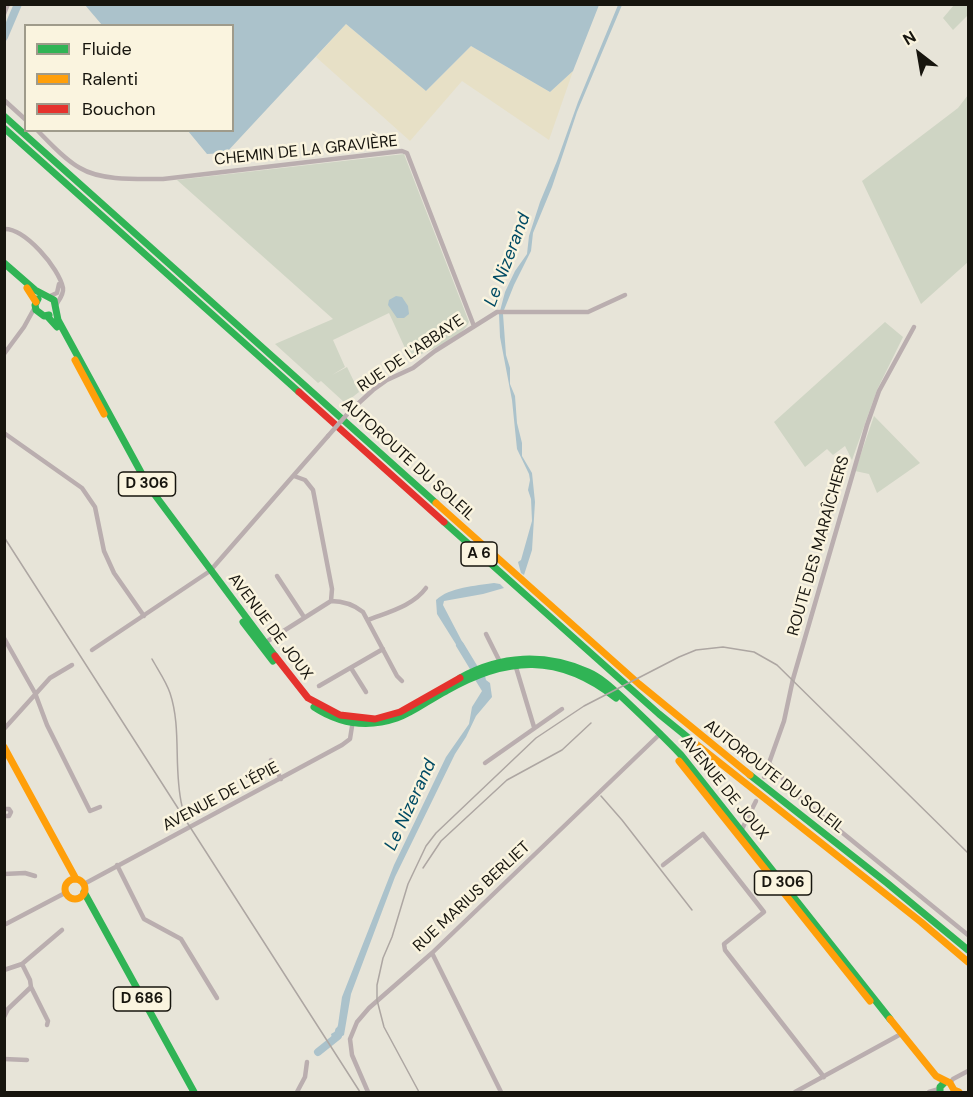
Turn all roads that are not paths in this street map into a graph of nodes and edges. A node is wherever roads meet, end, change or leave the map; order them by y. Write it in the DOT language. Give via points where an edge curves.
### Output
graph roads {
  1 [pos="8,4"];
  2 [pos="4,14"];
  3 [pos="4,100"];
  4 [pos="4,116"];
  5 [pos="24,118"];
  6 [pos="4,128"];
  7 [pos="39,132"];
  8 [pos="4,229"];
  9 [pos="4,263"];
  10 [pos="4,268"];
  11 [pos="60,281"];
  12 [pos="625,295"];
  13 [pos="46,296"];
  14 [pos="36,305"];
  15 [pos="55,308"];
  16 [pos="44,315"];
  17 [pos="474,326"];
  18 [pos="24,327"];
  19 [pos="914,327"];
  20 [pos="4,354"];
  21 [pos="4,433"];
  22 [pos="294,476"];
  23 [pos="209,572"];
  24 [pos="277,576"];
  25 [pos="426,588"];
  26 [pos="331,601"];
  27 [pos="144,616"];
  28 [pos="304,617"];
  29 [pos="368,620"];
  30 [pos="486,634"];
  31 [pos="4,638"];
  32 [pos="262,645"];
  33 [pos="383,649"];
  34 [pos="92,650"];
  35 [pos="515,662"];
  36 [pos="501,664"];
  37 [pos="72,665"];
  38 [pos="351,668"];
  39 [pos="402,681"];
  40 [pos="319,686"];
  41 [pos="366,692"];
  42 [pos="35,693"];
  43 [pos="562,709"];
  44 [pos="353,721"];
  45 [pos="534,727"];
  46 [pos="4,729"];
  47 [pos="660,735"];
  48 [pos="4,747"];
  49 [pos="271,760"];
  50 [pos="485,763"];
  51 [pos="769,764"];
  52 [pos="764,777"];
  53 [pos="281,778"];
  54 [pos="756,801"];
  55 [pos="100,807"];
  56 [pos="4,809"];
  57 [pos="4,816"];
  58 [pos="740,833"];
  59 [pos="117,865"];
  60 [pos="663,865"];
  61 [pos="4,874"];
  62 [pos="35,876"];
  63 [pos="73,879"];
  64 [pos="84,884"];
  65 [pos="84,892"];
  66 [pos="65,893"];
  67 [pos="79,898"];
  68 [pos="90,906"];
  69 [pos="4,925"];
  70 [pos="62,930"];
  71 [pos="969,935"];
  72 [pos="969,950"];
  73 [pos="432,953"];
  74 [pos="969,962"];
  75 [pos="22,964"];
  76 [pos="4,970"];
  77 [pos="31,987"];
  78 [pos="217,998"];
  79 [pos="4,1017"];
  80 [pos="47,1025"];
  81 [pos="900,1035"];
  82 [pos="4,1059"];
  83 [pos="27,1060"];
  84 [pos="308,1062"];
  85 [pos="969,1071"];
  86 [pos="824,1077"];
  87 [pos="944,1090"];
  88 [pos="194,1092"];
  89 [pos="297,1092"];
  90 [pos="368,1092"];
  91 [pos="501,1092"];
  92 [pos="795,1092"];
  1 -- 2 [label="street"];
  3 -- 5 [label="street"];
  4 -- 72 [label="main road, AUTOROUTE DU SOLEIL / A 6" via="647,692"];
  6 -- 74 [label="main road, AUTOROUTE DU SOLEIL / A 6" via="659,714"];
  7 -- 17 [label="street, CHEMIN DE LA GRAVIÈRE" via="70,161 92,174 136,179 407,153"];
  8 -- 11 [label="street" via="13,230 41,251"];
  9 -- 13 [label="main road"];
  10 -- 14 [label="main road" via="27,287"];
  11 -- 13 [label="street" via="58,292"];
  11 -- 15 [label="street" via="63,290"];
  12 -- 17 [label="street, RUE DE L'ABBAYE" via="588,312 497,312"];
  13 -- 14 [label="main road"];
  13 -- 15 [label="main road, AVENUE DE JOUX"];
  14 -- 16 [label="main road, AVENUE DE JOUX"];
  14 -- 18 [label="street"];
  15 -- 16 [label="main road"];
  15 -- 23 [label="main road, AVENUE DE JOUX / D 306" via="142,475"];
  16 -- 18 [label="street"];
  16 -- 23 [label="main road, AVENUE DE JOUX / D 306" via="60,330 142,483"];
  17 -- 22 [label="street, RUE DE L'ABBAYE, bridge" via="413,368 372,390"];
  18 -- 20 [label="street"];
  19 -- 51 [label="street, ROUTE DES MARAÎCHERS" via="887,374 867,425"];
  21 -- 27 [label="street" via="82,488 95,507 104,551 114,573"];
  22 -- 23 [label="street"];
  22 -- 26 [label="street" via="305,480 313,490"];
  23 -- 27 [label="street"];
  23 -- 32 [label="main road, AVENUE DE JOUX / D 306"];
  24 -- 28 [label="street"];
  25 -- 29 [label="street" via="401,607"];
  26 -- 28 [label="street"];
  26 -- 29 [label="street" via="355,606"];
  27 -- 34 [label="street"];
  28 -- 32 [label="street"];
  29 -- 33 [label="street"];
  30 -- 36 [label="street"];
  31 -- 42 [label="street"];
  32 -- 44 [label="main road, AVENUE DE JOUX / D 306" via="312,706 328,717"];
  33 -- 38 [label="street"];
  33 -- 39 [label="street"];
  35 -- 36 [label="main road, AVENUE DE JOUX / D 306"];
  35 -- 45 [label="street"];
  35 -- 47 [label="main road, AVENUE DE JOUX / D 306" via="542,658 589,672"];
  36 -- 44 [label="main road, AVENUE DE JOUX / D 306" via="481,670 400,717 370,724"];
  37 -- 42 [label="street"];
  38 -- 40 [label="street"];
  38 -- 41 [label="street"];
  42 -- 46 [label="street"];
  42 -- 55 [label="street" via="90,811"];
  43 -- 45 [label="street"];
  44 -- 53 [label="street, AVENUE DE L'ÉPIE" via="350,740"];
  45 -- 50 [label="street"];
  47 -- 58 [label="main road, AVENUE DE JOUX / D 306"];
  47 -- 73 [label="street, RUE MARIUS BERLIET"];
  48 -- 63 [label="main road"];
  49 -- 53 [label="street"];
  51 -- 52 [label="street, ROUTE DES MARAÎCHERS"];
  51 -- 71 [label="street" via="801,799"];
  53 -- 59 [label="street, AVENUE DE L'ÉPIE"];
  54 -- 58 [label="street"];
  56 -- 57 [label="street" via="11,812"];
  58 -- 81 [label="main road, AVENUE DE JOUX / D 306"];
  59 -- 64 [label="street, AVENUE DE L'ÉPIE"];
  59 -- 78 [label="street" via="144,919 181,939"];
  60 -- 86 [label="street" via="703,834 764,912 724,944 725,950"];
  61 -- 62 [label="street"];
  63 -- 64 [label="main road"];
  63 -- 66 [label="main road" via="64,887"];
  64 -- 65 [label="main road"];
  65 -- 67 [label="main road"];
  65 -- 68 [label="main road, D 686"];
  66 -- 67 [label="main road" via="69,898"];
  66 -- 69 [label="street"];
  67 -- 68 [label="main road"];
  68 -- 88 [label="main road, D 686"];
  70 -- 75 [label="street"];
  73 -- 90 [label="street, RUE MARIUS BERLIET" via="357,1022 350,1039 352,1055"];
  73 -- 91 [label="street"];
  75 -- 76 [label="street"];
  75 -- 77 [label="street"];
  77 -- 79 [label="street"];
  77 -- 80 [label="street"];
  81 -- 86 [label="street"];
  81 -- 87 [label="main road, AVENUE DE JOUX / D 306"];
  82 -- 83 [label="street"];
  84 -- 89 [label="street"];
  85 -- 87 [label="street" via="953,1079"];
  86 -- 92 [label="street"];
}
